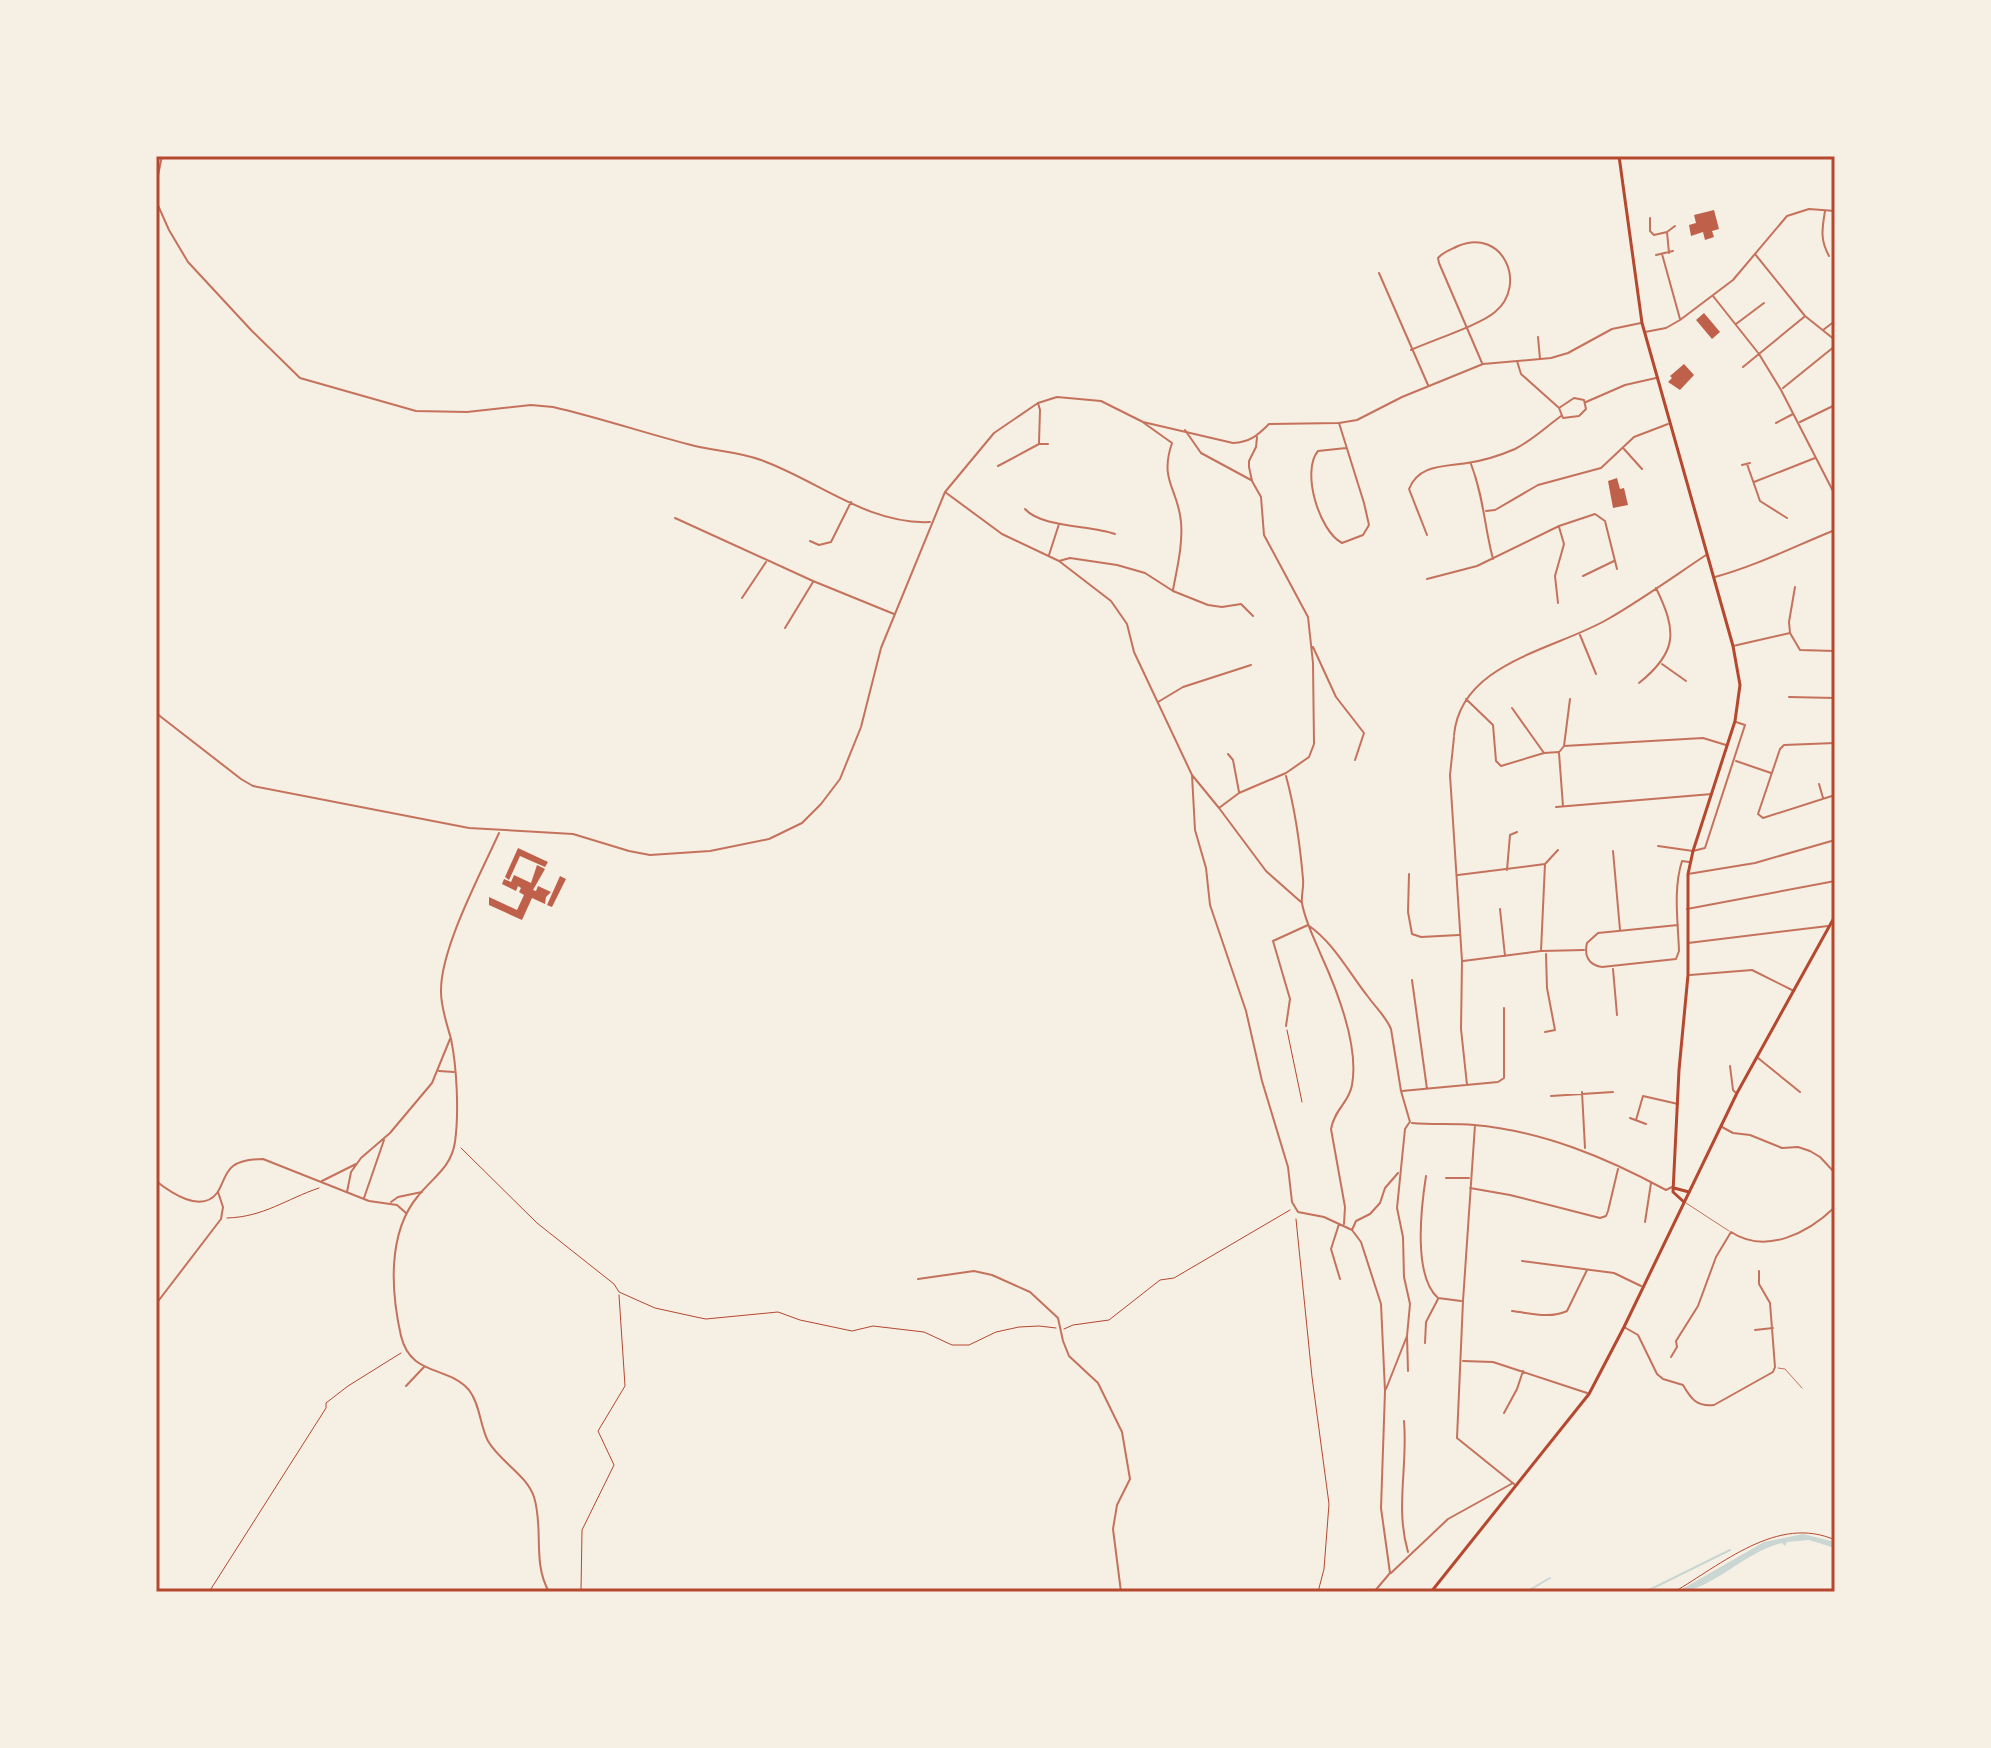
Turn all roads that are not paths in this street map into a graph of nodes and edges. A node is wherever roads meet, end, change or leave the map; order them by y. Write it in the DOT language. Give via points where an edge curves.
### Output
graph roads {
  1 [pos="162,156"];
  2 [pos="1619,156"];
  3 [pos="156,185"];
  4 [pos="156,201"];
  5 [pos="1825,210"];
  6 [pos="1835,211"];
  7 [pos="1650,218"];
  8 [pos="1675,226"];
  9 [pos="1667,232"];
  10 [pos="1662,254"];
  11 [pos="1755,254"];
  12 [pos="1656,255"];
  13 [pos="1829,256"];
  14 [pos="1379,273"];
  15 [pos="1713,296"];
  16 [pos="1764,303"];
  17 [pos="1805,316"];
  18 [pos="1680,320"];
  19 [pos="1835,321"];
  20 [pos="1642,323"];
  21 [pos="1466,325"];
  22 [pos="1736,325"];
  23 [pos="1822,331"];
  24 [pos="1645,332"];
  25 [pos="1538,337"];
  26 [pos="1835,340"];
  27 [pos="1835,346"];
  28 [pos="1411,350"];
  29 [pos="1759,354"];
  30 [pos="1540,360"];
  31 [pos="1517,361"];
  32 [pos="1743,361"];
  33 [pos="1483,364"];
  34 [pos="1657,378"];
  35 [pos="1428,386"];
  36 [pos="1781,390"];
  37 [pos="1586,402"];
  38 [pos="1038,403"];
  39 [pos="1834,403"];
  40 [pos="1559,408"];
  41 [pos="1794,414"];
  42 [pos="1561,416"];
  43 [pos="1143,422"];
  44 [pos="1799,422"];
  45 [pos="1339,423"];
  46 [pos="1669,423"];
  47 [pos="1776,424"];
  48 [pos="1185,430"];
  49 [pos="1257,437"];
  50 [pos="1039,444"];
  51 [pos="1048,444"];
  52 [pos="1346,448"];
  53 [pos="1624,448"];
  54 [pos="1816,457"];
  55 [pos="1471,463"];
  56 [pos="1746,464"];
  57 [pos="998,466"];
  58 [pos="1642,469"];
  59 [pos="1252,481"];
  60 [pos="1753,483"];
  61 [pos="945,492"];
  62 [pos="1835,495"];
  63 [pos="851,502"];
  64 [pos="1025,509"];
  65 [pos="1486,511"];
  66 [pos="675,518"];
  67 [pos="1787,518"];
  68 [pos="932,522"];
  69 [pos="1060,523"];
  70 [pos="1559,526"];
  71 [pos="1835,530"];
  72 [pos="1115,534"];
  73 [pos="1427,535"];
  74 [pos="810,541"];
  75 [pos="1049,555"];
  76 [pos="1707,555"];
  77 [pos="1493,559"];
  78 [pos="767,560"];
  79 [pos="1059,561"];
  80 [pos="1615,561"];
  81 [pos="1617,569"];
  82 [pos="1583,576"];
  83 [pos="1713,577"];
  84 [pos="1427,579"];
  85 [pos="813,581"];
  86 [pos="1795,587"];
  87 [pos="1656,588"];
  88 [pos="1173,591"];
  89 [pos="1557,597"];
  90 [pos="1564,597"];
  91 [pos="742,598"];
  92 [pos="1558,603"];
  93 [pos="895,614"];
  94 [pos="1253,616"];
  95 [pos="785,628"];
  96 [pos="1835,631"];
  97 [pos="1579,633"];
  98 [pos="1790,633"];
  99 [pos="1312,645"];
  100 [pos="1733,646"];
  101 [pos="1834,651"];
  102 [pos="1662,664"];
  103 [pos="1251,665"];
  104 [pos="1642,673"];
  105 [pos="1596,674"];
  106 [pos="1646,678"];
  107 [pos="1686,681"];
  108 [pos="1639,683"];
  109 [pos="1789,697"];
  110 [pos="1835,698"];
  111 [pos="1466,699"];
  112 [pos="1570,699"];
  113 [pos="1157,703"];
  114 [pos="1512,708"];
  115 [pos="156,713"];
  116 [pos="1735,721"];
  117 [pos="1835,743"];
  118 [pos="1728,745"];
  119 [pos="1564,746"];
  120 [pos="1559,752"];
  121 [pos="1544,753"];
  122 [pos="1228,754"];
  123 [pos="1355,760"];
  124 [pos="1735,760"];
  125 [pos="1286,773"];
  126 [pos="1772,773"];
  127 [pos="1192,775"];
  128 [pos="1819,784"];
  129 [pos="1239,793"];
  130 [pos="1713,793"];
  131 [pos="1835,795"];
  132 [pos="1824,799"];
  133 [pos="1563,806"];
  134 [pos="1556,807"];
  135 [pos="1219,808"];
  136 [pos="500,832"];
  137 [pos="1517,832"];
  138 [pos="1835,840"];
  139 [pos="1658,846"];
  140 [pos="1558,850"];
  141 [pos="1613,851"];
  142 [pos="1693,851"];
  143 [pos="1691,862"];
  144 [pos="1545,864"];
  145 [pos="1507,870"];
  146 [pos="1409,874"];
  147 [pos="1688,874"];
  148 [pos="1457,875"];
  149 [pos="1835,881"];
  150 [pos="1302,903"];
  151 [pos="1500,909"];
  152 [pos="1687,909"];
  153 [pos="1835,916"];
  154 [pos="1308,925"];
  155 [pos="1678,925"];
  156 [pos="1829,926"];
  157 [pos="1620,930"];
  158 [pos="1461,935"];
  159 [pos="1688,946"];
  160 [pos="1679,949"];
  161 [pos="1585,950"];
  162 [pos="1541,951"];
  163 [pos="1546,951"];
  164 [pos="1505,956"];
  165 [pos="1462,961"];
  166 [pos="1613,967"];
  167 [pos="1688,975"];
  168 [pos="1412,980"];
  169 [pos="1794,991"];
  170 [pos="1504,1008"];
  171 [pos="1617,1015"];
  172 [pos="1286,1026"];
  173 [pos="1545,1032"];
  174 [pos="451,1038"];
  175 [pos="1757,1057"];
  176 [pos="1730,1066"];
  177 [pos="438,1071"];
  178 [pos="454,1072"];
  179 [pos="1467,1085"];
  180 [pos="1427,1089"];
  181 [pos="1401,1091"];
  182 [pos="1582,1092"];
  183 [pos="1613,1092"];
  184 [pos="1737,1093"];
  185 [pos="1793,1093"];
  186 [pos="1551,1096"];
  187 [pos="1679,1104"];
  188 [pos="1630,1118"];
  189 [pos="1636,1120"];
  190 [pos="1410,1122"];
  191 [pos="1646,1124"];
  192 [pos="1475,1125"];
  193 [pos="1721,1127"];
  194 [pos="383,1139"];
  195 [pos="1585,1150"];
  196 [pos="356,1164"];
  197 [pos="1619,1168"];
  198 [pos="1399,1172"];
  199 [pos="1835,1173"];
  200 [pos="1426,1176"];
  201 [pos="1446,1178"];
  202 [pos="1471,1178"];
  203 [pos="156,1181"];
  204 [pos="321,1181"];
  205 [pos="1417,1181"];
  206 [pos="1651,1182"];
  207 [pos="1425,1183"];
  208 [pos="1674,1187"];
  209 [pos="1470,1188"];
  210 [pos="218,1192"];
  211 [pos="347,1192"];
  212 [pos="422,1192"];
  213 [pos="1689,1192"];
  214 [pos="364,1199"];
  215 [pos="390,1202"];
  216 [pos="1684,1202"];
  217 [pos="1835,1207"];
  218 [pos="406,1214"];
  219 [pos="1645,1222"];
  220 [pos="1339,1223"];
  221 [pos="1344,1225"];
  222 [pos="1352,1230"];
  223 [pos="1731,1232"];
  224 [pos="1522,1261"];
  225 [pos="1587,1270"];
  226 [pos="1344,1271"];
  227 [pos="1759,1271"];
  228 [pos="1338,1273"];
  229 [pos="918,1279"];
  230 [pos="1340,1279"];
  231 [pos="1642,1287"];
  232 [pos="1438,1298"];
  233 [pos="1463,1301"];
  234 [pos="156,1304"];
  235 [pos="1512,1311"];
  236 [pos="1624,1327"];
  237 [pos="1773,1328"];
  238 [pos="1755,1330"];
  239 [pos="1407,1336"];
  240 [pos="1425,1343"];
  241 [pos="1671,1357"];
  242 [pos="1462,1361"];
  243 [pos="424,1367"];
  244 [pos="1775,1367"];
  245 [pos="1408,1371"];
  246 [pos="1523,1371"];
  247 [pos="406,1386"];
  248 [pos="1802,1388"];
  249 [pos="1385,1391"];
  250 [pos="1589,1394"];
  251 [pos="1504,1413"];
  252 [pos="1404,1421"];
  253 [pos="1514,1485"];
  254 [pos="1408,1553"];
  255 [pos="1390,1573"];
  256 [pos="549,1592"];
  257 [pos="1121,1592"];
  258 [pos="1374,1592"];
  259 [pos="1431,1592"];
  1 -- 3 [label="street"];
  2 -- 20 [label="main road"];
  4 -- 63 [label="street" via="188,262 300,378 416,411 553,407 754,457"];
  5 -- 6 [label="street"];
  5 -- 11 [label="street" via="1787,216"];
  5 -- 13 [label="street" via="1821,234"];
  7 -- 9 [label="street" via="1654,235"];
  8 -- 9 [label="street"];
  9 -- 10 [label="street" via="1671,252"];
  10 -- 12 [label="street"];
  10 -- 18 [label="street"];
  11 -- 15 [label="street"];
  11 -- 17 [label="street"];
  14 -- 28 [label="street"];
  15 -- 18 [label="street"];
  15 -- 22 [label="street"];
  16 -- 22 [label="street"];
  17 -- 23 [label="street"];
  17 -- 29 [label="street"];
  18 -- 24 [label="street"];
  19 -- 23 [label="street"];
  20 -- 24 [label="main road"];
  20 -- 30 [label="street" via="1612,329 1561,356"];
  21 -- 21 [label="street" via="1439,255 1480,242 1497,249 1508,266 1509,284 1502,305"];
  21 -- 28 [label="street"];
  21 -- 33 [label="street"];
  22 -- 29 [label="street"];
  23 -- 26 [label="street"];
  24 -- 34 [label="main road"];
  25 -- 30 [label="street"];
  27 -- 36 [label="street"];
  28 -- 35 [label="street"];
  29 -- 32 [label="street" via="1744,366"];
  29 -- 36 [label="street"];
  30 -- 31 [label="street"];
  31 -- 33 [label="street"];
  31 -- 40 [label="street" via="1521,374"];
  33 -- 35 [label="street"];
  34 -- 37 [label="street"];
  34 -- 46 [label="main road"];
  35 -- 45 [label="street" via="1357,420"];
  36 -- 41 [label="street"];
  37 -- 40 [label="street" via="1574,398"];
  37 -- 42 [label="street" via="1579,416"];
  38 -- 43 [label="street" via="1057,397 1101,401"];
  38 -- 50 [label="street"];
  38 -- 61 [label="street" via="994,433"];
  39 -- 44 [label="street"];
  40 -- 42 [label="street"];
  41 -- 44 [label="street"];
  41 -- 47 [label="street"];
  42 -- 55 [label="street" via="1516,448"];
  43 -- 48 [label="street"];
  43 -- 88 [label="street" via="1172,443 1166,461 1181,534"];
  44 -- 54 [label="street"];
  45 -- 49 [label="street" via="1269,424"];
  45 -- 52 [label="street"];
  46 -- 53 [label="street" via="1644,431"];
  46 -- 76 [label="main road"];
  48 -- 49 [label="street" via="1233,443"];
  48 -- 59 [label="street" via="1201,453"];
  49 -- 59 [label="street" via="1249,461"];
  50 -- 51 [label="street"];
  50 -- 57 [label="street"];
  52 -- 52 [label="street" via="1318,451 1312,458 1315,502 1322,521 1342,543 1363,535 1369,525"];
  53 -- 58 [label="street"];
  53 -- 65 [label="street" via="1601,468 1538,485"];
  54 -- 60 [label="street"];
  54 -- 62 [label="street"];
  55 -- 65 [label="street"];
  55 -- 73 [label="street" via="1441,464 1412,481 1409,489"];
  56 -- 60 [label="street"];
  59 -- 99 [label="street" via="1261,497 1264,535 1305,608"];
  60 -- 67 [label="street" via="1760,501"];
  61 -- 68 [label="street"];
  61 -- 75 [label="street" via="1002,534"];
  63 -- 68 [label="street" via="896,521"];
  63 -- 74 [label="street" via="831,542"];
  64 -- 69 [label="street"];
  65 -- 77 [label="street"];
  66 -- 78 [label="street"];
  68 -- 93 [label="street"];
  69 -- 72 [label="street"];
  69 -- 75 [label="street"];
  70 -- 77 [label="street"];
  70 -- 80 [label="street" via="1599,514"];
  70 -- 89 [label="street" via="1564,544 1555,569"];
  71 -- 83 [label="street"];
  75 -- 79 [label="street"];
  76 -- 83 [label="main road"];
  76 -- 87 [label="street"];
  77 -- 84 [label="street"];
  78 -- 85 [label="street"];
  78 -- 91 [label="street"];
  79 -- 88 [label="street" via="1092,560 1140,571"];
  79 -- 113 [label="street" via="1120,611"];
  80 -- 81 [label="street"];
  80 -- 82 [label="street"];
  83 -- 100 [label="main road"];
  85 -- 93 [label="street"];
  85 -- 95 [label="street"];
  86 -- 98 [label="street"];
  87 -- 97 [label="street"];
  87 -- 102 [label="street" via="1671,629"];
  88 -- 94 [label="street" via="1208,605 1241,604"];
  89 -- 90 [label="street"];
  89 -- 92 [label="street"];
  93 -- 136 [label="street" via="851,757 821,804 787,833 710,851 650,855 573,834"];
  96 -- 101 [label="street"];
  97 -- 105 [label="street"];
  97 -- 111 [label="street" via="1506,666"];
  98 -- 100 [label="street"];
  98 -- 101 [label="street" via="1800,650"];
  99 -- 123 [label="street" via="1336,697 1364,733"];
  99 -- 125 [label="street" via="1314,744 1309,757"];
  100 -- 116 [label="main road" via="1740,685"];
  102 -- 106 [label="street"];
  102 -- 107 [label="street"];
  103 -- 113 [label="street" via="1183,687"];
  104 -- 106 [label="street"];
  106 -- 108 [label="street"];
  109 -- 110 [label="street"];
  111 -- 121 [label="street" via="1493,725 1497,763 1506,766"];
  111 -- 148 [label="street" via="1459,708 1450,775"];
  112 -- 119 [label="street"];
  113 -- 127 [label="street"];
  114 -- 121 [label="street"];
  115 -- 136 [label="street" via="253,786"];
  116 -- 118 [label="main road"];
  116 -- 124 [label="street" via="1745,725"];
  117 -- 126 [label="street" via="1784,745"];
  118 -- 119 [label="street" via="1703,738"];
  118 -- 130 [label="main road"];
  119 -- 120 [label="street"];
  120 -- 121 [label="street"];
  120 -- 133 [label="street"];
  122 -- 129 [label="street"];
  124 -- 126 [label="street"];
  124 -- 142 [label="street" via="1705,848"];
  125 -- 129 [label="street"];
  125 -- 150 [label="street" via="1300,849"];
  126 -- 132 [label="street" via="1761,817"];
  127 -- 135 [label="street"];
  127 -- 220 [label="street" via="1195,830 1210,905 1246,1011 1295,1211"];
  128 -- 132 [label="street"];
  129 -- 135 [label="street"];
  130 -- 133 [label="street"];
  130 -- 142 [label="main road"];
  131 -- 132 [label="street"];
  133 -- 134 [label="street"];
  135 -- 150 [label="street" via="1266,871"];
  136 -- 174 [label="street" via="447,955 440,996"];
  137 -- 145 [label="street" via="1510,835"];
  138 -- 147 [label="street" via="1755,863"];
  139 -- 142 [label="street"];
  140 -- 144 [label="street"];
  141 -- 157 [label="street"];
  142 -- 143 [label="main road"];
  143 -- 147 [label="main road"];
  143 -- 155 [label="street" via="1682,861 1680,866"];
  144 -- 145 [label="street"];
  144 -- 162 [label="street"];
  145 -- 148 [label="street"];
  146 -- 158 [label="street" via="1412,934"];
  147 -- 152 [label="main road"];
  148 -- 158 [label="street"];
  149 -- 152 [label="street"];
  150 -- 154 [label="street"];
  151 -- 164 [label="street"];
  152 -- 159 [label="main road"];
  153 -- 156 [label="main road"];
  154 -- 172 [label="street" via="1273,941 1290,999"];
  154 -- 181 [label="street" via="1336,951 1387,1020"];
  154 -- 221 [label="street" via="1335,988 1352,1064 1352,1085 1331,1129"];
  155 -- 157 [label="street"];
  155 -- 160 [label="street"];
  156 -- 159 [label="street"];
  156 -- 169 [label="main road"];
  157 -- 161 [label="street" via="1593,935"];
  158 -- 165 [label="street"];
  159 -- 160 [label="street"];
  159 -- 167 [label="main road"];
  160 -- 166 [label="street" via="1672,960"];
  161 -- 163 [label="street"];
  161 -- 166 [label="street" via="1593,964"];
  162 -- 163 [label="street"];
  162 -- 164 [label="street"];
  163 -- 173 [label="street" via="1555,1030"];
  164 -- 165 [label="street"];
  165 -- 179 [label="street"];
  166 -- 171 [label="street"];
  167 -- 169 [label="street" via="1752,970"];
  167 -- 187 [label="main road"];
  168 -- 180 [label="street"];
  169 -- 175 [label="main road"];
  170 -- 179 [label="street" via="1504,1078"];
  174 -- 177 [label="street"];
  174 -- 178 [label="street"];
  175 -- 184 [label="main road"];
  175 -- 185 [label="street" via="1798,1091"];
  176 -- 184 [label="street"];
  177 -- 178 [label="street"];
  177 -- 194 [label="street"];
  178 -- 212 [label="street" via="455,1145 440,1176"];
  179 -- 180 [label="street"];
  180 -- 181 [label="street"];
  181 -- 190 [label="street"];
  182 -- 183 [label="street"];
  182 -- 186 [label="street"];
  182 -- 195 [label="street"];
  184 -- 193 [label="main road"];
  187 -- 189 [label="street" via="1643,1096"];
  187 -- 208 [label="main road"];
  188 -- 189 [label="street"];
  189 -- 191 [label="street"];
  190 -- 192 [label="street"];
  190 -- 198 [label="street"];
  192 -- 195 [label="street"];
  192 -- 202 [label="street"];
  193 -- 199 [label="street" via="1782,1148 1810,1151"];
  193 -- 213 [label="main road"];
  194 -- 196 [label="street"];
  194 -- 214 [label="street"];
  195 -- 197 [label="street"];
  196 -- 204 [label="street"];
  196 -- 211 [label="street"];
  197 -- 206 [label="street"];
  197 -- 209 [label="street" via="1608,1211 1600,1218"];
  198 -- 222 [label="street" via="1380,1203"];
  198 -- 239 [label="street" via="1397,1208 1410,1300"];
  200 -- 207 [label="street"];
  201 -- 202 [label="street"];
  202 -- 209 [label="street"];
  203 -- 210 [label="street" via="190,1200 212,1199"];
  204 -- 210 [label="street" via="255,1159 232,1167"];
  204 -- 211 [label="street"];
  205 -- 207 [label="street"];
  206 -- 208 [label="street" via="1666,1190"];
  206 -- 219 [label="street"];
  207 -- 232 [label="street" via="1423,1270"];
  208 -- 213 [label="main road"];
  208 -- 216 [label="main road"];
  209 -- 233 [label="street"];
  210 -- 234 [label="street" via="221,1219"];
  211 -- 214 [label="street"];
  212 -- 215 [label="street"];
  212 -- 218 [label="street"];
  213 -- 216 [label="main road"];
  214 -- 215 [label="street"];
  215 -- 218 [label="street"];
  216 -- 223 [label="lane"];
  216 -- 231 [label="main road"];
  217 -- 223 [label="street" via="1787,1239 1741,1239"];
  218 -- 243 [label="street" via="393,1271 396,1311 406,1350"];
  220 -- 221 [label="street"];
  220 -- 228 [label="street" via="1331,1249"];
  221 -- 222 [label="street"];
  222 -- 249 [label="street" via="1361,1242 1381,1304"];
  223 -- 241 [label="street"];
  224 -- 225 [label="street"];
  225 -- 231 [label="street" via="1614,1273"];
  225 -- 235 [label="street" via="1567,1311 1551,1316"];
  226 -- 228 [label="street"];
  227 -- 237 [label="street"];
  228 -- 230 [label="street"];
  229 -- 257 [label="street" via="974,1271 1007,1280 1042,1301 1058,1318 1069,1356 1098,1383 1122,1432 1130,1479 1113,1529"];
  231 -- 236 [label="main road"];
  232 -- 233 [label="street"];
  232 -- 240 [label="street" via="1426,1322"];
  233 -- 242 [label="street"];
  236 -- 244 [label="street" via="1638,1335 1657,1374 1683,1385 1703,1406 1714,1405"];
  236 -- 250 [label="main road"];
  237 -- 238 [label="street"];
  237 -- 244 [label="street"];
  239 -- 245 [label="street"];
  239 -- 249 [label="street"];
  242 -- 246 [label="street" via="1493,1362"];
  242 -- 253 [label="street" via="1457,1438"];
  243 -- 247 [label="street"];
  243 -- 256 [label="street" via="469,1391 487,1439 531,1491 540,1572"];
  244 -- 248 [label="lane" via="1785,1369"];
  246 -- 250 [label="street"];
  246 -- 251 [label="street"];
  249 -- 255 [label="street" via="1381,1508"];
  250 -- 253 [label="main road"];
  252 -- 254 [label="street" via="1401,1529"];
  253 -- 254 [label="street" via="1448,1519"];
  253 -- 259 [label="main road"];
  254 -- 255 [label="street"];
  255 -- 258 [label="street"];
}
